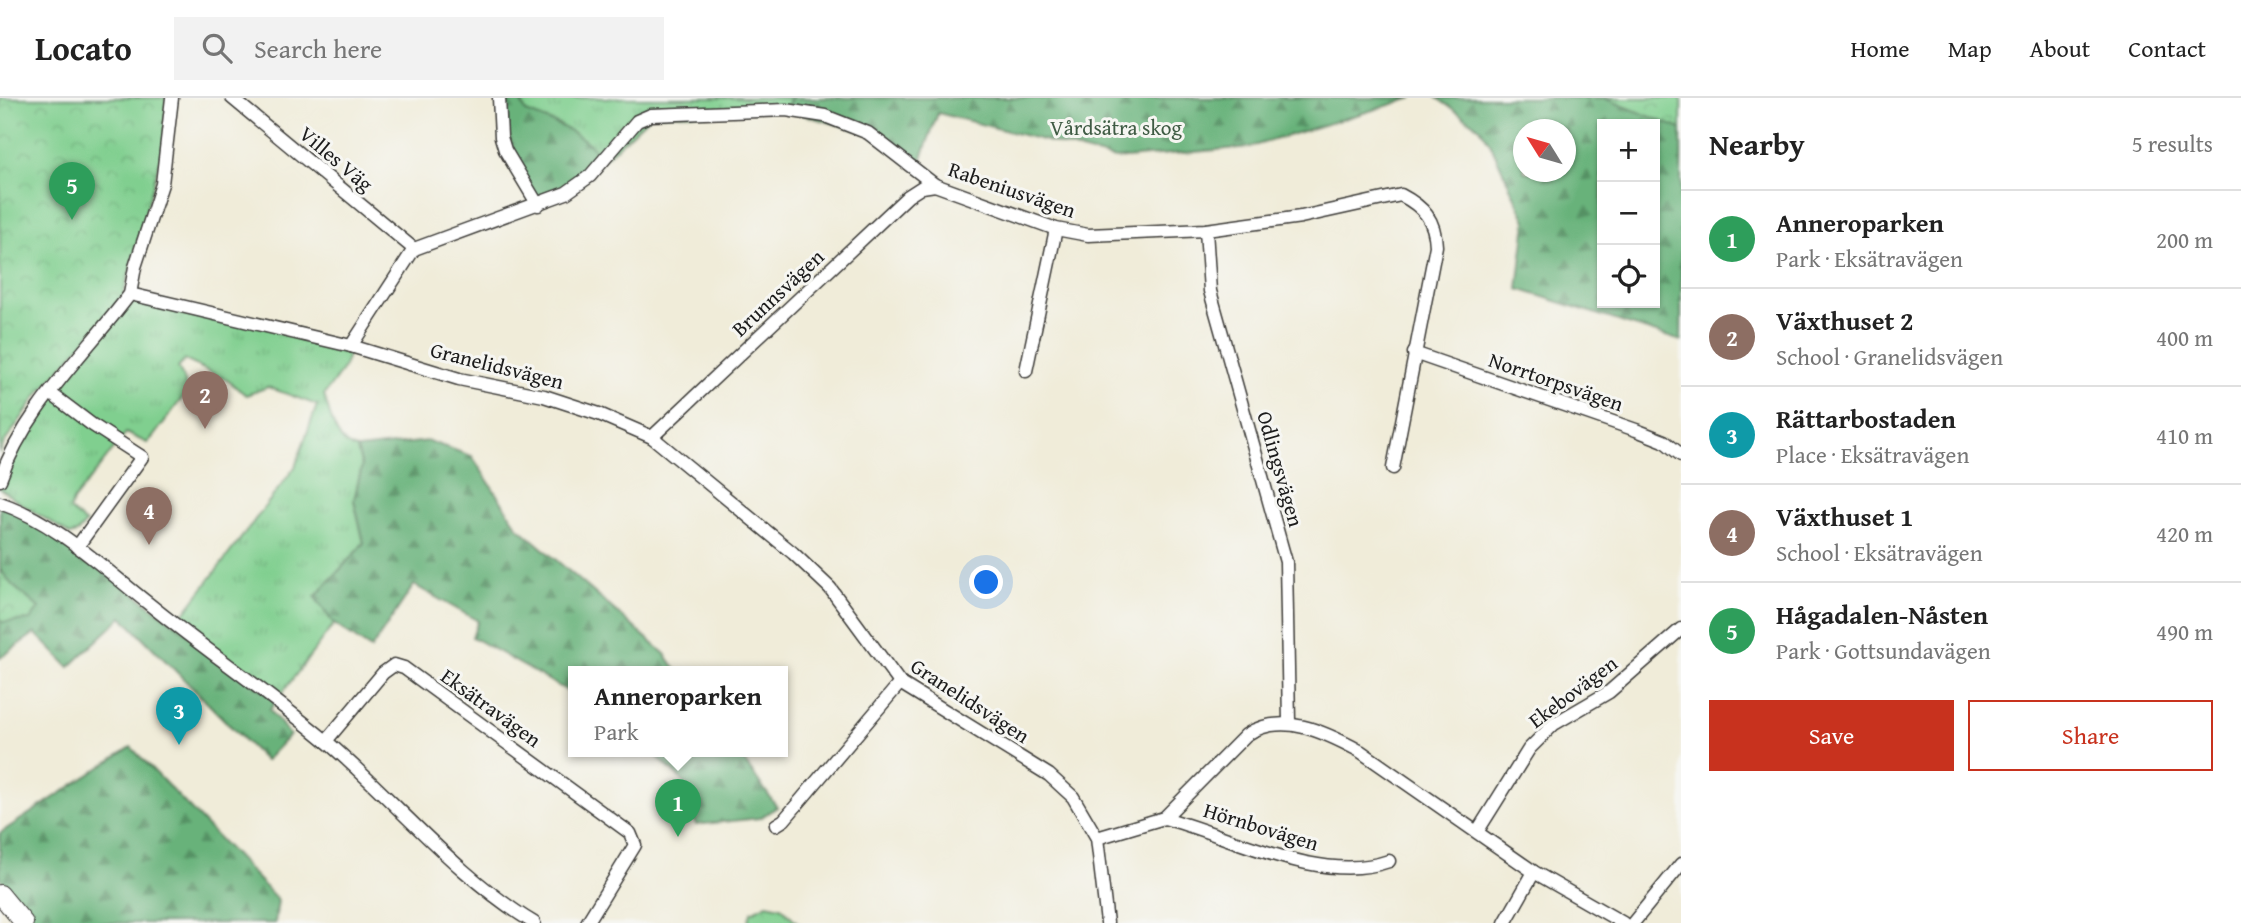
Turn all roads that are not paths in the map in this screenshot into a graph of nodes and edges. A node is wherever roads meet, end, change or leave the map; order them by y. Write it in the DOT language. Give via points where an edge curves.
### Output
graph roads {
  1 [pos="172,98"];
  2 [pos="232,98"];
  3 [pos="499,98"];
  4 [pos="935,185"];
  5 [pos="538,205"];
  6 [pos="1056,229"];
  7 [pos="1206,230"];
  8 [pos="414,249"];
  9 [pos="130,294"];
  10 [pos="351,346"];
  11 [pos="1415,353"];
  12 [pos="1026,371"];
  13 [pos="50,393"];
  14 [pos="652,437"];
  15 [pos="1681,455"];
  16 [pos="1393,468"];
  17 [pos="0,480"];
  18 [pos="0,503"];
  19 [pos="76,547"];
  20 [pos="1681,629"];
  21 [pos="900,683"];
  22 [pos="1289,722"];
  23 [pos="326,741"];
  24 [pos="1164,818"];
  25 [pos="776,825"];
  26 [pos="1477,832"];
  27 [pos="1097,838"];
  28 [pos="1389,861"];
  29 [pos="1681,864"];
  30 [pos="1534,872"];
  31 [pos="0,894"];
  32 [pos="24,923"];
  33 [pos="534,923"];
  34 [pos="587,923"];
  35 [pos="1107,923"];
  36 [pos="1505,923"];
  37 [pos="1623,923"];
  38 [pos="1633,923"];
  1 -- 9 [label="street" via="162,184"];
  2 -- 8 [label="street, Villes Väg"];
  3 -- 5 [label="street" via="505,150"];
  4 -- 5 [label="street, Rabeniusvägen" via="868,134 825,116 786,110 678,112 637,121 590,176"];
  4 -- 6 [label="street, Rabeniusvägen"];
  4 -- 14 [label="street, Brunnsvägen" via="908,196"];
  5 -- 8 [label="street, Rabeniusvägen"];
  6 -- 7 [label="street, Rabeniusvägen" via="1088,235"];
  6 -- 12 [label="street"];
  7 -- 11 [label="street, Rabeniusvägen" via="1401,195 1429,216 1436,228"];
  7 -- 22 [label="street, Odlingsvägen" via="1213,303 1286,562"];
  8 -- 10 [label="street"];
  9 -- 10 [label="street, Granelidsvägen"];
  9 -- 13 [label="street"];
  10 -- 14 [label="street, Granelidsvägen" via="458,379 566,403"];
  11 -- 15 [label="street, Norrtorpsvägen" via="1636,430"];
  11 -- 16 [label="street"];
  13 -- 17 [label="street" via="26,424"];
  13 -- 19 [label="street" via="142,457"];
  14 -- 21 [label="street, Granelidsvägen" via="830,588"];
  18 -- 19 [label="street" via="27,512"];
  19 -- 23 [label="street"];
  20 -- 26 [label="street, Ekebovägen" via="1609,692 1554,724 1529,749"];
  21 -- 25 [label="street"];
  21 -- 27 [label="street, Granelidsvägen" via="1049,775 1073,797"];
  22 -- 24 [label="street" via="1259,726 1246,735"];
  22 -- 26 [label="street" via="1360,751"];
  23 -- 33 [label="street" via="478,882"];
  23 -- 34 [label="street, Eksätravägen" via="383,673 394,665 404,668 630,834 635,845"];
  24 -- 27 [label="street"];
  24 -- 28 [label="street, Hörnbovägen" via="1327,867 1368,868"];
  26 -- 30 [label="street"];
  27 -- 35 [label="street"];
  29 -- 38 [label="street"];
  30 -- 36 [label="street"];
  30 -- 37 [label="street"];
  31 -- 32 [label="street"];
}
